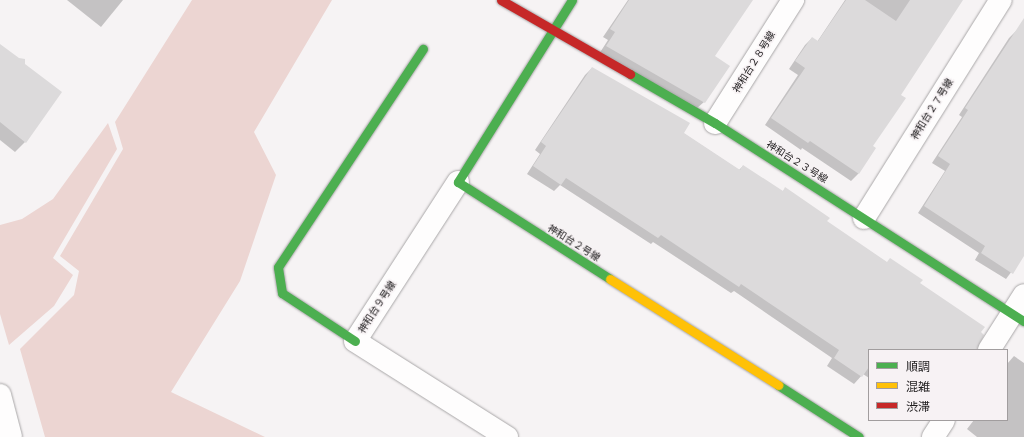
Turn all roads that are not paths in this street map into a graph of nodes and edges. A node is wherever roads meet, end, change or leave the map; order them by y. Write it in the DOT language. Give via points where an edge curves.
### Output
graph roads {
  1 [pos="500,0"];
  2 [pos="572,0"];
  3 [pos="793,0"];
  4 [pos="1001,0"];
  5 [pos="552,31"];
  6 [pos="423,49"];
  7 [pos="715,124"];
  8 [pos="458,182"];
  9 [pos="864,218"];
  10 [pos="1024,296"];
  11 [pos="1018,317"];
  12 [pos="355,341"];
  13 [pos="990,349"];
  14 [pos="0,395"];
  15 [pos="943,421"];
  16 [pos="11,437"];
  17 [pos="507,437"];
  18 [pos="859,437"];
  19 [pos="933,437"];
  1 -- 5 [label="street, 神和台２３号線"];
  2 -- 5 [label="street"];
  3 -- 7 [label="street, 神和台２８号線"];
  4 -- 9 [label="street, 神和台２７号線"];
  5 -- 7 [label="street, 神和台２３号線"];
  5 -- 8 [label="street"];
  6 -- 12 [label="street" via="278,267 282,293"];
  7 -- 9 [label="street, 神和台２３号線"];
  8 -- 12 [label="street, 神和台９号線"];
  8 -- 18 [label="street, 神和台２号線"];
  9 -- 11 [label="street, 神和台２３号線"];
  10 -- 11 [label="street"];
  11 -- 13 [label="street"];
  12 -- 17 [label="street, 神和台９号線"];
  14 -- 16 [label="street"];
  15 -- 19 [label="street"];
}
